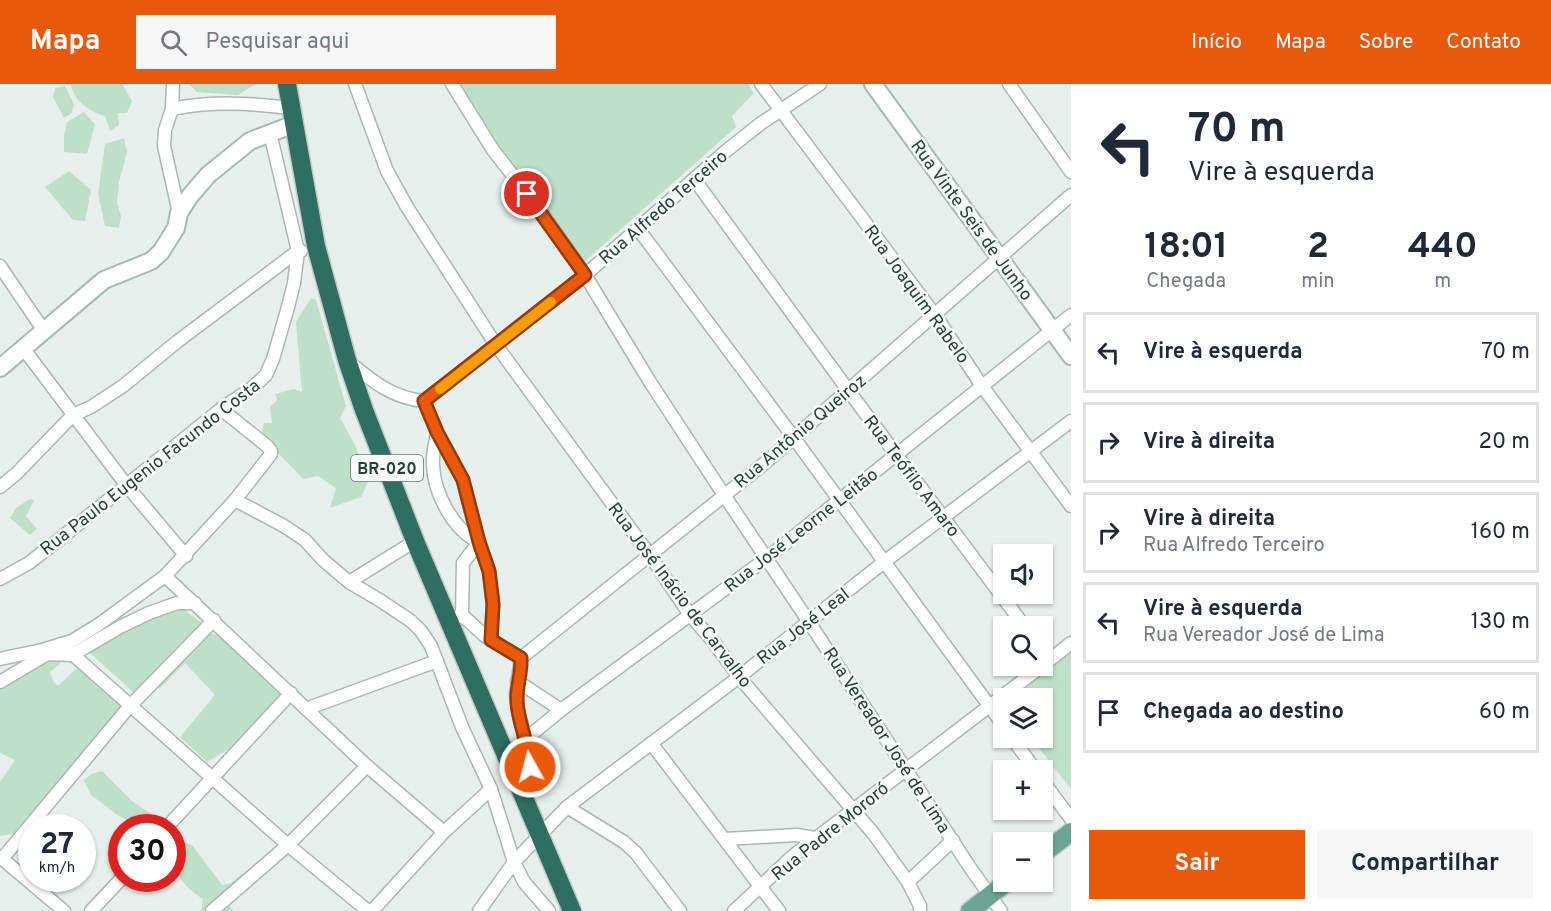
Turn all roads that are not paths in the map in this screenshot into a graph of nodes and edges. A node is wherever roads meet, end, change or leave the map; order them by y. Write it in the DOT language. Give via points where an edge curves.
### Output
graph roads {
  1 [pos="173,84"];
  2 [pos="286,84"];
  3 [pos="355,84"];
  4 [pos="452,84"];
  5 [pos="761,84"];
  6 [pos="820,84"];
  7 [pos="873,84"];
  8 [pos="1009,84"];
  9 [pos="172,109"];
  10 [pos="780,109"];
  11 [pos="292,116"];
  12 [pos="270,133"];
  13 [pos="1071,172"];
  14 [pos="694,180"];
  15 [pos="1071,195"];
  16 [pos="178,213"];
  17 [pos="639,230"];
  18 [pos="307,249"];
  19 [pos="999,257"];
  20 [pos="0,266"];
  21 [pos="585,275"];
  22 [pos="935,315"];
  23 [pos="1071,315"];
  24 [pos="1052,330"];
  25 [pos="44,331"];
  26 [pos="496,345"];
  27 [pos="23,348"];
  28 [pos="1071,356"];
  29 [pos="347,360"];
  30 [pos="0,368"];
  31 [pos="982,386"];
  32 [pos="848,390"];
  33 [pos="424,401"];
  34 [pos="221,409"];
  35 [pos="73,415"];
  36 [pos="1071,421"];
  37 [pos="437,432"];
  38 [pos="794,438"];
  39 [pos="1031,452"];
  40 [pos="895,455"];
  41 [pos="127,486"];
  42 [pos="0,487"];
  43 [pos="724,495"];
  44 [pos="235,500"];
  45 [pos="839,501"];
  46 [pos="1071,506"];
  47 [pos="943,517"];
  48 [pos="415,541"];
  49 [pos="479,542"];
  50 [pos="649,554"];
  51 [pos="186,556"];
  52 [pos="767,558"];
  53 [pos="884,562"];
  54 [pos="165,576"];
  55 [pos="0,579"];
  56 [pos="349,582"];
  57 [pos="195,603"];
  58 [pos="690,615"];
  59 [pos="1017,616"];
  60 [pos="456,618"];
  61 [pos="214,620"];
  62 [pos="809,621"];
  63 [pos="491,640"];
  64 [pos="61,644"];
  65 [pos="1071,644"];
  66 [pos="72,655"];
  67 [pos="1053,655"];
  68 [pos="521,658"];
  69 [pos="0,659"];
  70 [pos="437,661"];
  71 [pos="1026,676"];
  72 [pos="739,677"];
  73 [pos="517,681"];
  74 [pos="0,682"];
  75 [pos="291,693"];
  76 [pos="989,706"];
  77 [pos="129,707"];
  78 [pos="306,709"];
  79 [pos="561,710"];
  80 [pos="993,711"];
  81 [pos="526,738"];
  82 [pos="651,743"];
  83 [pos="367,766"];
  84 [pos="905,770"];
  85 [pos="212,777"];
  86 [pos="491,789"];
  87 [pos="1053,795"];
  88 [pos="524,797"];
  89 [pos="567,807"];
  90 [pos="854,811"];
  91 [pos="179,814"];
  92 [pos="1071,819"];
  93 [pos="444,832"];
  94 [pos="1071,832"];
  95 [pos="540,836"];
  96 [pos="815,838"];
  97 [pos="725,839"];
  98 [pos="953,840"];
  99 [pos="288,845"];
  100 [pos="1053,846"];
  101 [pos="1,858"];
  102 [pos="514,862"];
  103 [pos="908,882"];
  104 [pos="761,888"];
  105 [pos="109,892"];
  106 [pos="995,892"];
  107 [pos="990,896"];
  108 [pos="64,911"];
  109 [pos="91,911"];
  110 [pos="212,911"];
  111 [pos="370,911"];
  112 [pos="479,911"];
  113 [pos="549,911"];
  114 [pos="572,911"];
  115 [pos="680,911"];
  116 [pos="734,911"];
  117 [pos="779,911"];
  118 [pos="920,911"];
  119 [pos="970,911"];
  120 [pos="1001,911"];
  1 -- 9 [label="street"];
  2 -- 11 [label="highway, BR-020"];
  3 -- 26 [label="street, Rua José Inácio de Carvalho" via="387,171"];
  4 -- 21 [label="street" via="492,150"];
  5 -- 10 [label="street, Rua Joaquim Rabelo"];
  6 -- 10 [label="street, Rua Alfredo Terceiro"];
  7 -- 19 [label="street, Rua Vinte Seis de Junho"];
  8 -- 13 [label="street"];
  9 -- 11 [label="street" via="222,103"];
  9 -- 16 [label="street" via="164,146"];
  10 -- 14 [label="street, Rua Alfredo Terceiro"];
  10 -- 22 [label="street, Rua Joaquim Rabelo"];
  11 -- 12 [label="street"];
  11 -- 18 [label="highway, BR-020"];
  12 -- 16 [label="street" via="250,141 208,175"];
  12 -- 18 [label="street"];
  14 -- 17 [label="street, Rua Alfredo Terceiro"];
  14 -- 32 [label="street, Rua Teófilo Amaro"];
  15 -- 19 [label="street, Rua Antônio Queiroz"];
  16 -- 25 [label="street" via="176,228 151,261 104,280"];
  17 -- 21 [label="street, Rua Alfredo Terceiro"];
  17 -- 38 [label="street"];
  18 -- 29 [label="highway, BR-020"];
  18 -- 34 [label="street, Rua Paulo Eugenio Facundo Costa" via="266,375"];
  18 -- 35 [label="street" via="178,341 123,387"];
  19 -- 22 [label="street, Rua Antônio Queiroz"];
  19 -- 24 [label="street, Rua Vinte Seis de Junho"];
  20 -- 25 [label="street"];
  21 -- 26 [label="street, Rua Alfredo Terceiro"];
  21 -- 43 [label="street, Rua Vereador José de Lima"];
  22 -- 31 [label="street, Rua Joaquim Rabelo"];
  22 -- 32 [label="street, Rua Antônio Queiroz"];
  23 -- 24 [label="street, Rua José Leorne Leitão"];
  24 -- 28 [label="street, Rua Vinte Seis de Junho"];
  24 -- 31 [label="street, Rua José Leorne Leitão"];
  25 -- 27 [label="street"];
  26 -- 33 [label="street, Rua Alfredo Terceiro"];
  26 -- 50 [label="street, Rua José Inácio de Carvalho"];
  27 -- 30 [label="street"];
  27 -- 35 [label="street"];
  29 -- 33 [label="street" via="384,389 408,400"];
  29 -- 48 [label="highway, BR-020"];
  31 -- 39 [label="street, Rua Joaquim Rabelo"];
  31 -- 40 [label="street, Rua José Leorne Leitão"];
  32 -- 38 [label="street, Rua Antônio Queiroz"];
  32 -- 40 [label="street, Rua Teófilo Amaro"];
  33 -- 37 [label="street"];
  34 -- 41 [label="street, Rua Paulo Eugenio Facundo Costa"];
  34 -- 44 [label="street" via="271,451"];
  35 -- 41 [label="street"];
  35 -- 42 [label="street"];
  36 -- 39 [label="street, Rua José Leal"];
  37 -- 49 [label="street" via="463,480"];
  37 -- 49 [label="street" via="433,463 442,499 467,537"];
  38 -- 43 [label="street, Rua Antônio Queiroz"];
  38 -- 45 [label="street"];
  39 -- 46 [label="street, Rua Joaquim Rabelo"];
  39 -- 47 [label="street, Rua José Leal"];
  40 -- 45 [label="street, Rua José Leorne Leitão"];
  40 -- 47 [label="street, Rua Teófilo Amaro"];
  41 -- 51 [label="street"];
  41 -- 55 [label="street, Rua Paulo Eugenio Facundo Costa" via="29,563"];
  43 -- 50 [label="street, Rua Antônio Queiroz"];
  43 -- 52 [label="street, Rua Vereador José de Lima"];
  44 -- 51 [label="street"];
  44 -- 56 [label="street" via="284,525"];
  45 -- 52 [label="street, Rua José Leorne Leitão"];
  45 -- 53 [label="street"];
  47 -- 53 [label="street, Rua José Leal"];
  47 -- 59 [label="street, Rua Teófilo Amaro"];
  48 -- 56 [label="street"];
  48 -- 60 [label="highway, BR-020"];
  49 -- 60 [label="street" via="463,562"];
  49 -- 63 [label="street" via="492,588"];
  50 -- 58 [label="street, Rua José Inácio de Carvalho"];
  50 -- 68 [label="street, Rua Antônio Queiroz"];
  51 -- 54 [label="street"];
  52 -- 58 [label="street, Rua José Leorne Leitão"];
  52 -- 62 [label="street, Rua Vereador José de Lima"];
  53 -- 62 [label="street, Rua José Leal"];
  53 -- 76 [label="street"];
  54 -- 57 [label="street"];
  54 -- 64 [label="street" via="98,625"];
  56 -- 70 [label="street" via="411,621 431,646"];
  57 -- 61 [label="street"];
  57 -- 66 [label="street" via="177,603 149,613"];
  58 -- 72 [label="street, Rua José Inácio de Carvalho"];
  58 -- 79 [label="street, Rua José Leorne Leitão"];
  60 -- 63 [label="street"];
  60 -- 88 [label="highway, BR-020"];
  61 -- 75 [label="street"];
  61 -- 77 [label="street"];
  62 -- 72 [label="street, Rua José Leal"];
  62 -- 84 [label="street, Rua Vereador José de Lima"];
  63 -- 68 [label="street"];
  64 -- 66 [label="street"];
  64 -- 69 [label="street"];
  65 -- 67 [label="street, Rua Padre Mororó"];
  66 -- 74 [label="street" via="46,654"];
  66 -- 77 [label="street"];
  68 -- 73 [label="street"];
  70 -- 78 [label="street"];
  70 -- 86 [label="street"];
  71 -- 76 [label="street, Rua Padre Mororó"];
  72 -- 82 [label="street, Rua José Leal"];
  72 -- 90 [label="street, Rua José Inácio de Carvalho"];
  73 -- 79 [label="street"];
  73 -- 81 [label="street" via="518,711"];
  75 -- 78 [label="street"];
  75 -- 85 [label="street"];
  76 -- 80 [label="street"];
  76 -- 84 [label="street, Rua Padre Mororó"];
  77 -- 85 [label="street"];
  77 -- 101 [label="street"];
  78 -- 83 [label="street"];
  79 -- 81 [label="street, Rua José Leorne Leitão"];
  81 -- 88 [label="street" via="530,779"];
  82 -- 89 [label="street, Rua José Leal"];
  82 -- 97 [label="street"];
  83 -- 93 [label="street"];
  83 -- 99 [label="street"];
  84 -- 90 [label="street, Rua Padre Mororó"];
  84 -- 98 [label="street, Rua Vereador José de Lima"];
  85 -- 91 [label="street"];
  85 -- 99 [label="street"];
  86 -- 93 [label="street"];
  86 -- 102 [label="street"];
  87 -- 92 [label="street"];
  88 -- 95 [label="highway, BR-020"];
  89 -- 95 [label="street, Rua José Leal"];
  89 -- 115 [label="street" via="624,842"];
  90 -- 96 [label="street, Rua Padre Mororó"];
  90 -- 103 [label="street, Rua José Inácio de Carvalho"];
  93 -- 111 [label="street"];
  94 -- 100 [label="main road"];
  95 -- 102 [label="street, Rua José Leal"];
  95 -- 114 [label="highway, BR-020"];
  96 -- 97 [label="street" via="797,835"];
  96 -- 104 [label="street, Rua Padre Mororó"];
  97 -- 104 [label="street"];
  98 -- 103 [label="street"];
  98 -- 107 [label="street, Rua Vereador José de Lima"];
  99 -- 110 [label="street"];
  99 -- 111 [label="street"];
  101 -- 108 [label="street"];
  102 -- 112 [label="street, Rua José Leal"];
  102 -- 113 [label="street" via="524,882"];
  103 -- 118 [label="street, Rua José Inácio de Carvalho"];
  104 -- 116 [label="street, Rua Padre Mororó"];
  104 -- 117 [label="street"];
  105 -- 109 [label="street"];
  106 -- 107 [label="main road"];
  107 -- 119 [label="main road"];
  107 -- 120 [label="street, Rua Vereador José de Lima"];
}
